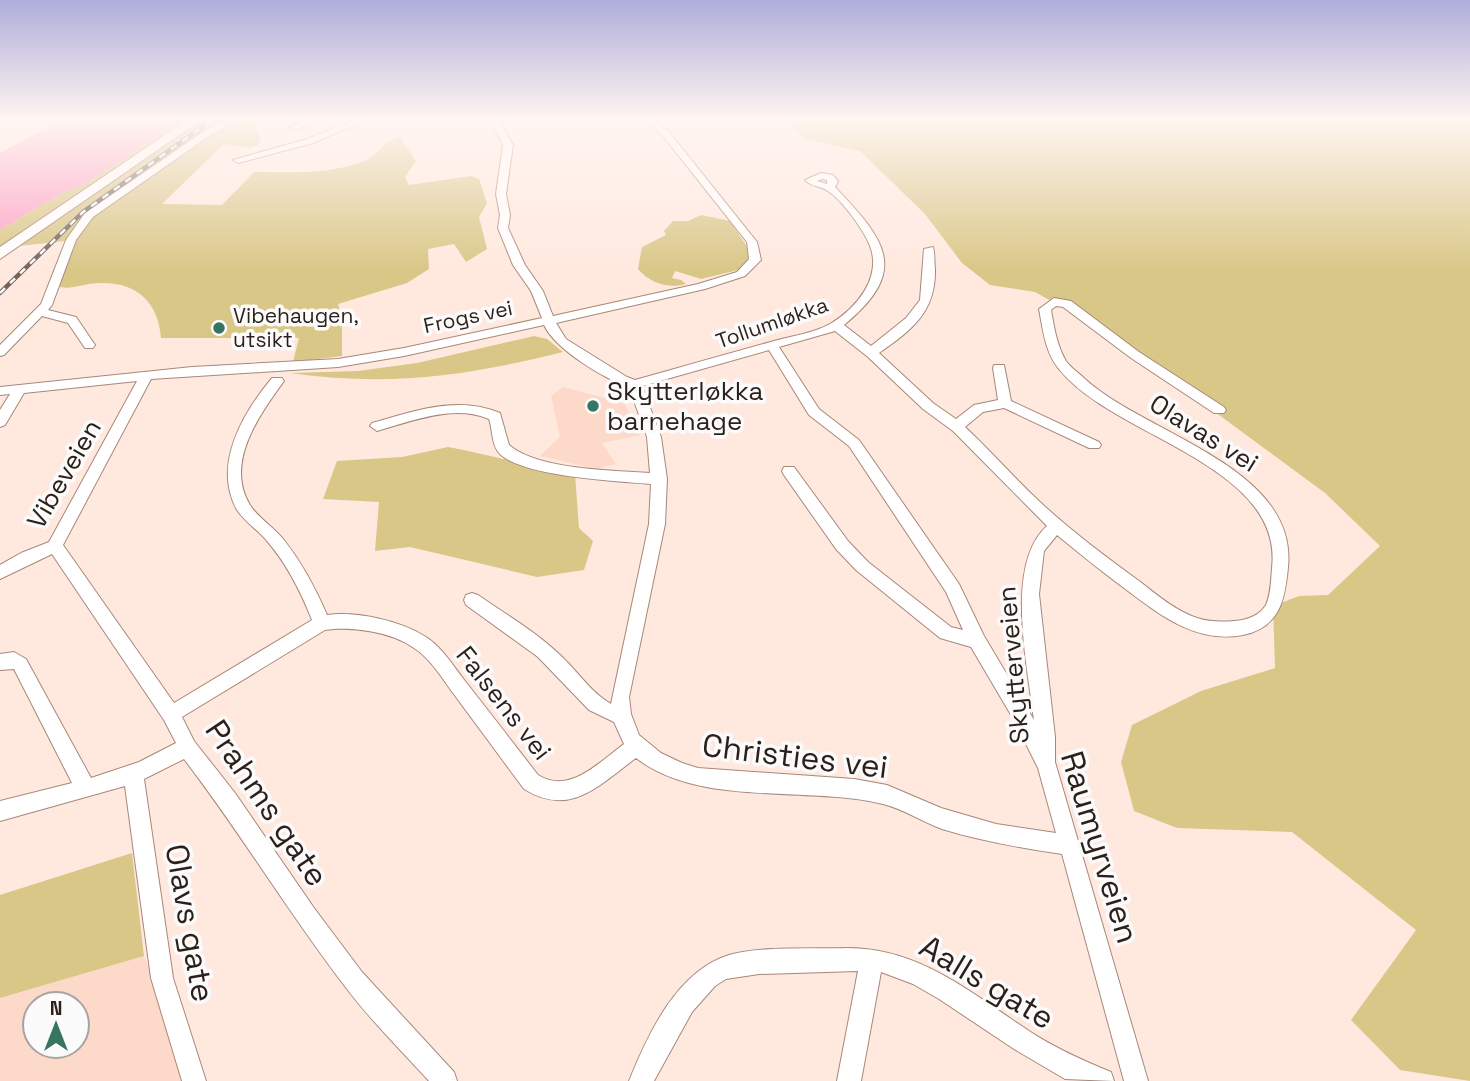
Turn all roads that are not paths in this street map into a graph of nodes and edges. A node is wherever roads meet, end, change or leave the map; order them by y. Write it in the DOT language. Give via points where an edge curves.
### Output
graph roads {
  1 [pos="122,170"];
  2 [pos="153,170"];
  3 [pos="505,170"];
  4 [pos="695,170"];
  5 [pos="830,187"];
  6 [pos="929,249"];
  7 [pos="0,254"];
  8 [pos="40,312"];
  9 [pos="549,322"];
  10 [pos="837,326"];
  11 [pos="89,345"];
  12 [pos="773,347"];
  13 [pos="873,351"];
  14 [pos="0,352"];
  15 [pos="999,368"];
  16 [pos="147,375"];
  17 [pos="277,381"];
  18 [pos="635,384"];
  19 [pos="20,388"];
  20 [pos="0,391"];
  21 [pos="1005,403"];
  22 [pos="1219,410"];
  23 [pos="0,422"];
  24 [pos="377,426"];
  25 [pos="956,427"];
  26 [pos="1094,445"];
  27 [pos="789,471"];
  28 [pos="660,479"];
  29 [pos="1057,526"];
  30 [pos="55,546"];
  31 [pos="0,573"];
  32 [pos="472,600"];
  33 [pos="322,623"];
  34 [pos="977,641"];
  35 [pos="0,662"];
  36 [pos="171,714"];
  37 [pos="620,715"];
  38 [pos="187,747"];
  39 [pos="635,747"];
  40 [pos="1047,766"];
  41 [pos="133,774"];
  42 [pos="85,787"];
  43 [pos="0,811"];
  44 [pos="1068,845"];
  45 [pos="871,962"];
  46 [pos="194,1081"];
  47 [pos="445,1081"];
  48 [pos="641,1081"];
  49 [pos="849,1081"];
  50 [pos="1102,1081"];
  51 [pos="1136,1081"];
  1 -- 7 [label="main road"];
  2 -- 8 [label="street" via="89,215 71,240"];
  3 -- 9 [label="street" via="503,228"];
  4 -- 9 [label="street, Frogs vei" via="755,247 750,267 730,279"];
  5 -- 10 [label="street, Tollumløkka" via="873,240 882,271 875,289"];
  6 -- 13 [label="street" via="928,289 922,307"];
  8 -- 11 [label="street" via="72,320"];
  8 -- 14 [label="street"];
  9 -- 16 [label="street, Frogs vei" via="338,363"];
  9 -- 18 [label="street" via="562,342"];
  10 -- 12 [label="street, Tollumløkka"];
  10 -- 13 [label="street, Olavas vei"];
  12 -- 18 [label="street, Tollumløkka"];
  12 -- 34 [label="street, Raumyrveien" via="814,412 854,443 953,589"];
  13 -- 25 [label="street, Olavas vei"];
  15 -- 21 [label="street"];
  16 -- 19 [label="street, Frogs vei"];
  16 -- 30 [label="street, Vibeveien"];
  17 -- 33 [label="street" via="260,400 247,428 237,462 237,492 315,602"];
  18 -- 28 [label="street" via="654,437"];
  19 -- 20 [label="street, Frogs vei"];
  19 -- 23 [label="street"];
  21 -- 25 [label="street" via="979,408"];
  21 -- 26 [label="street"];
  22 -- 29 [label="street, Olavas vei" via="1067,304 1054,302 1045,309 1054,350 1073,377 1233,476 1266,506 1279,537 1282,578 1274,609 1262,621 1233,629 1193,624 1159,605"];
  24 -- 28 [label="street" via="444,410 475,409 495,416 502,446 516,457 590,472"];
  25 -- 29 [label="street, Olavas vei"];
  27 -- 34 [label="street" via="862,566 946,633"];
  28 -- 37 [label="street" via="657,524 620,696"];
  29 -- 40 [label="street, Skytterveien" via="1036,551 1030,594"];
  30 -- 31 [label="street, Vibeveien"];
  30 -- 36 [label="street, Prahms gate"];
  32 -- 37 [label="street" via="540,645 591,701"];
  33 -- 36 [label="street"];
  33 -- 39 [label="street, Falsens vei" via="372,626 422,643 531,782 548,794 571,793"];
  34 -- 40 [label="street, Raumyrveien"];
  35 -- 42 [label="street" via="20,664"];
  36 -- 38 [label="street, Prahms gate"];
  37 -- 39 [label="street"];
  38 -- 41 [label="street"];
  38 -- 47 [label="street, Prahms gate" via="354,980"];
  39 -- 44 [label="street, Christies vei" via="678,773 887,795 940,818 996,834"];
  40 -- 44 [label="street, Raumyrveien"];
  41 -- 42 [label="street"];
  41 -- 46 [label="street, Olavs gate" via="162,978"];
  42 -- 43 [label="street"];
  44 -- 51 [label="street, Raumyrveien"];
  45 -- 48 [label="street, Aalls gate" via="755,963 721,969 703,981 670,1025"];
  45 -- 49 [label="street"];
  45 -- 50 [label="street, Aalls gate" via="891,963 925,979 1049,1058"];
}
